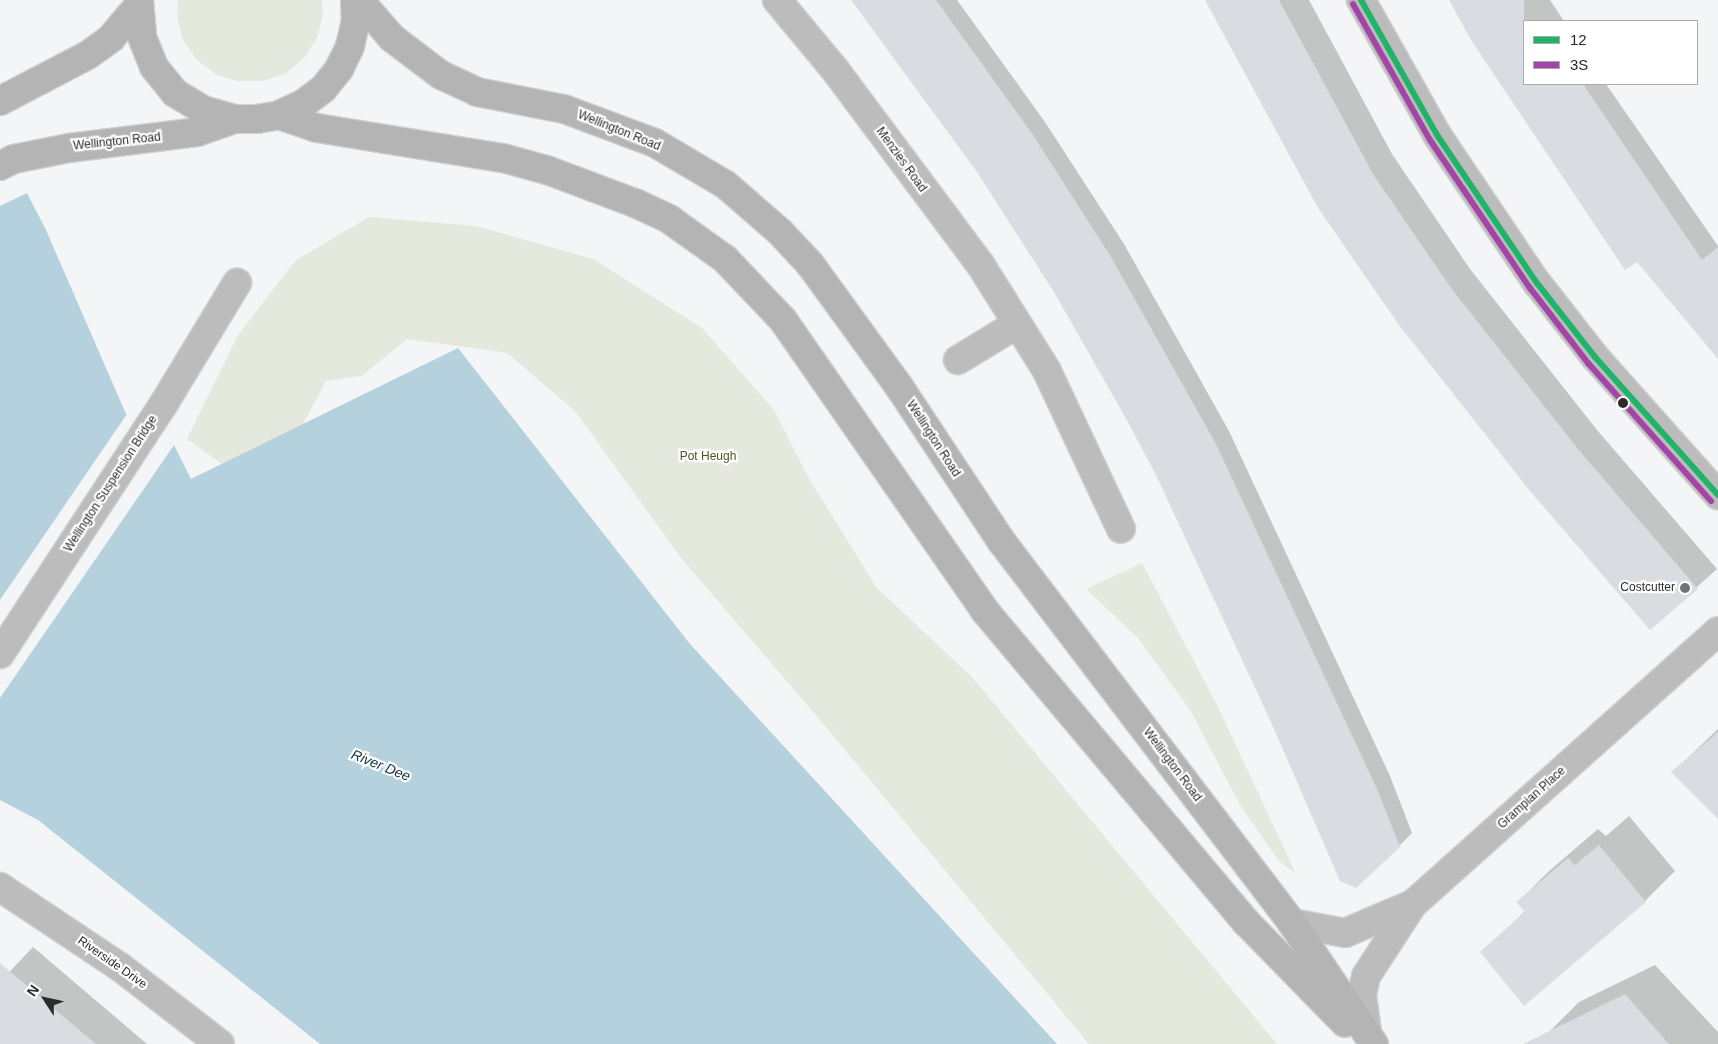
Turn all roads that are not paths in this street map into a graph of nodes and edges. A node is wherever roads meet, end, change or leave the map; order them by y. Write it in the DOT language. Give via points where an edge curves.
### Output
graph roads {
  1 [pos="357,0"];
  2 [pos="777,0"];
  3 [pos="1361,0"];
  4 [pos="139,2"];
  5 [pos="0,101"];
  6 [pos="280,115"];
  7 [pos="234,119"];
  8 [pos="7,163"];
  9 [pos="237,283"];
  10 [pos="1017,324"];
  11 [pos="958,360"];
  12 [pos="1718,494"];
  13 [pos="1121,529"];
  14 [pos="1718,632"];
  15 [pos="0,654"];
  16 [pos="0,887"];
  17 [pos="1412,904"];
  18 [pos="1292,923"];
  19 [pos="1369,1040"];
  20 [pos="220,1044"];
  1 -- 6 [label="main road" via="350,46 339,69 323,89"];
  1 -- 18 [label="main road, Wellington Road" via="392,38 441,75 477,92 564,110 655,143 726,185 780,232 810,264 900,388 1002,542"];
  2 -- 10 [label="street, Menzies Road" via="836,71 980,264"];
  3 -- 12 [label="street" via="1437,135 1537,284 1595,357"];
  4 -- 5 [label="main road" via="111,38 88,55"];
  4 -- 7 [label="main road" via="142,38 154,67 175,93 203,110"];
  6 -- 7 [label="main road"];
  6 -- 19 [label="main road" via="317,128 503,158 546,170 636,203 669,219 725,259 783,320 985,611 1246,922"];
  7 -- 8 [label="main road, Wellington Road" via="196,132 69,148"];
  9 -- 15 [label="street, Wellington Suspension Bridge" via="163,405"];
  10 -- 11 [label="street"];
  10 -- 13 [label="street, Menzies Road" via="1047,371"];
  14 -- 17 [label="street, Grampian Place"];
  16 -- 20 [label="street, Riverside Drive" via="120,967"];
  17 -- 18 [label="street, Grampian Place" via="1345,932"];
  17 -- 19 [label="street, Grampian Place" via="1366,976 1362,994"];
  18 -- 19 [label="main road, Wellington Road"];
}
